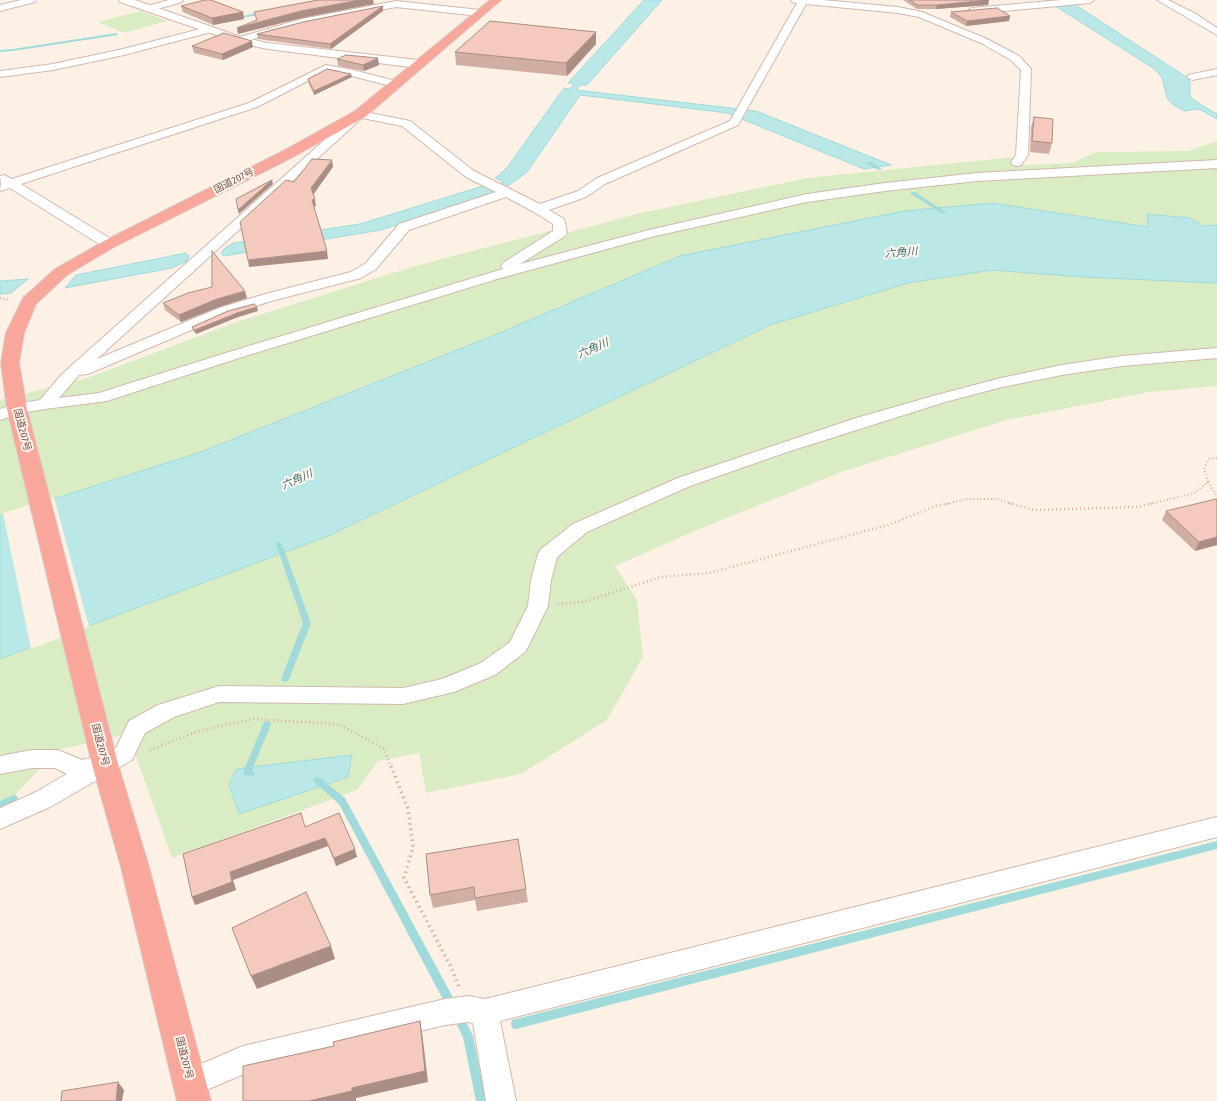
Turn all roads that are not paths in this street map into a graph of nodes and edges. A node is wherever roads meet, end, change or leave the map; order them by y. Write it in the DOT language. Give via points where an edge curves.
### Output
graph roads {
  1 [pos="32,0"];
  2 [pos="124,0"];
  3 [pos="179,0"];
  4 [pos="496,0"];
  5 [pos="799,0"];
  6 [pos="1090,0"];
  7 [pos="1161,0"];
  8 [pos="0,8"];
  9 [pos="150,8"];
  10 [pos="962,12"];
  11 [pos="480,13"];
  12 [pos="946,13"];
  13 [pos="922,15"];
  14 [pos="208,30"];
  15 [pos="1217,32"];
  16 [pos="239,40"];
  17 [pos="418,64"];
  18 [pos="1217,72"];
  19 [pos="0,74"];
  20 [pos="1192,77"];
  21 [pos="395,84"];
  22 [pos="360,114"];
  23 [pos="1217,153"];
  24 [pos="1016,162"];
  25 [pos="1217,164"];
  26 [pos="1183,167"];
  27 [pos="0,176"];
  28 [pos="6,186"];
  29 [pos="499,189"];
  30 [pos="539,208"];
  31 [pos="109,244"];
  32 [pos="492,276"];
  33 [pos="1217,353"];
  34 [pos="68,377"];
  35 [pos="45,404"];
  36 [pos="12,415"];
  37 [pos="114,759"];
  38 [pos="0,765"];
  39 [pos="0,819"];
  40 [pos="1217,827"];
  41 [pos="466,1011"];
  42 [pos="192,1092"];
  43 [pos="501,1101"];
  1 -- 8 [label="street"];
  2 -- 9 [label="street"];
  3 -- 9 [label="street"];
  4 -- 11 [label="highway, 国道207号"];
  5 -- 13 [label="street" via="898,10"];
  5 -- 30 [label="street" via="734,123 601,181 582,194"];
  6 -- 10 [label="street"];
  7 -- 15 [label="street"];
  9 -- 14 [label="street"];
  11 -- 16 [label="street" via="396,4 302,22"];
  11 -- 17 [label="highway, 国道207号"];
  12 -- 13 [label="street"];
  13 -- 24 [label="street" via="984,41 1015,58 1026,69 1022,155"];
  14 -- 16 [label="street"];
  14 -- 19 [label="street" via="53,67"];
  16 -- 17 [label="street" via="268,46"];
  17 -- 21 [label="highway, 国道207号"];
  18 -- 20 [label="street"];
  21 -- 22 [label="highway, 国道207号"];
  21 -- 28 [label="street" via="326,68 253,105"];
  22 -- 29 [label="street" via="406,123 470,174"];
  22 -- 31 [label="highway, 国道207号" via="288,154"];
  22 -- 34 [label="street"];
  23 -- 26 [label="street"];
  25 -- 26 [label="street"];
  26 -- 32 [label="street" via="976,177 807,198 649,234"];
  27 -- 28 [label="street"];
  28 -- 31 [label="street"];
  29 -- 30 [label="street"];
  29 -- 34 [label="street" via="404,227 371,266 356,275 224,311"];
  30 -- 32 [label="street" via="558,222 560,233"];
  31 -- 36 [label="highway, 国道207号" via="61,272 29,302 15,333 10,363"];
  32 -- 35 [label="street" via="101,398"];
  33 -- 37 [label="street" via="1122,361 1001,383 859,423 684,482 580,528 548,554 538,606 518,647 488,669 446,686 403,696 219,694 166,711 138,727"];
  34 -- 35 [label="street"];
  35 -- 36 [label="street"];
  36 -- 37 [label="highway, 国道207号" via="92,713"];
  37 -- 38 [label="street" via="80,770 58,759 32,759"];
  37 -- 39 [label="street" via="42,800"];
  37 -- 42 [label="highway, 国道207号" via="135,867"];
  40 -- 41 [label="street"];
  41 -- 42 [label="street" via="243,1060"];
  41 -- 43 [label="street"];
}
